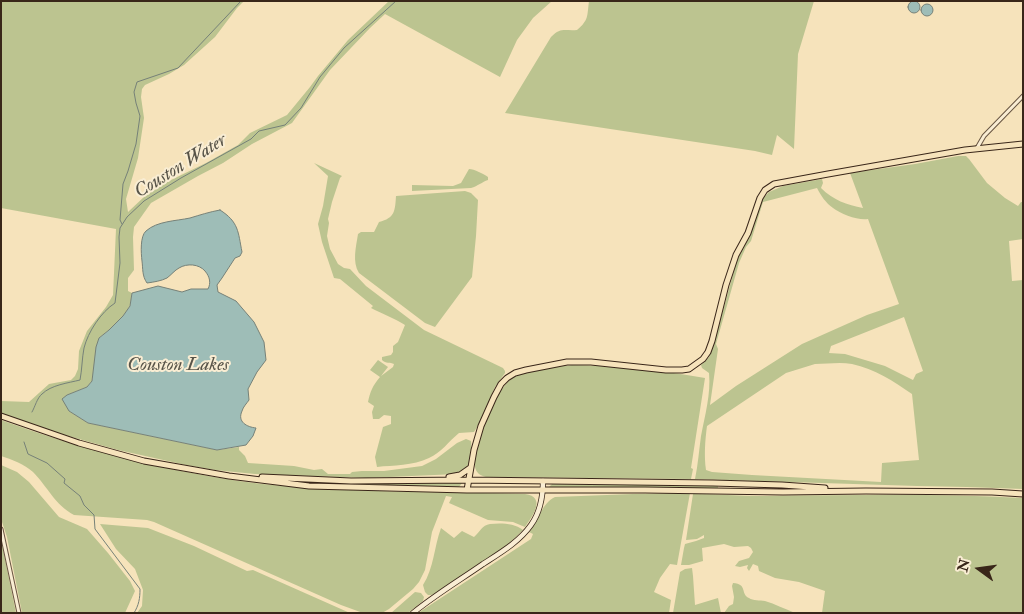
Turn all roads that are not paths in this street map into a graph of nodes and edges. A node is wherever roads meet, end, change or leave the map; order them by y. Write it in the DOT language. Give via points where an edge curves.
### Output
graph roads {
  1 [pos="1023,96"];
  2 [pos="1023,144"];
  3 [pos="977,149"];
  4 [pos="1,416"];
  5 [pos="470,468"];
  6 [pos="228,476"];
  7 [pos="399,480"];
  8 [pos="468,480"];
  9 [pos="543,481"];
  10 [pos="467,490"];
  11 [pos="543,490"];
  12 [pos="866,491"];
  13 [pos="1023,494"];
  14 [pos="1,529"];
  15 [pos="19,613"];
  16 [pos="413,613"];
  1 -- 3 [label="street" via="984,136"];
  2 -- 3 [label="main road"];
  3 -- 5 [label="main road" via="774,184 760,198 748,233 736,255 712,340 703,359 682,370 567,362 515,374 501,384 494,398 477,438"];
  4 -- 6 [label="main road" via="144,461"];
  5 -- 7 [label="main road" via="454,477"];
  5 -- 8 [label="main road"];
  6 -- 7 [label="main road"];
  6 -- 10 [label="main road" via="310,486"];
  7 -- 8 [label="main road"];
  8 -- 9 [label="main road"];
  8 -- 10 [label="main road"];
  9 -- 11 [label="main road"];
  9 -- 12 [label="main road" via="763,485"];
  10 -- 11 [label="main road"];
  11 -- 12 [label="main road"];
  11 -- 16 [label="main road" via="543,498 531,525 516,541"];
  12 -- 13 [label="main road"];
  14 -- 15 [label="street"];
}
